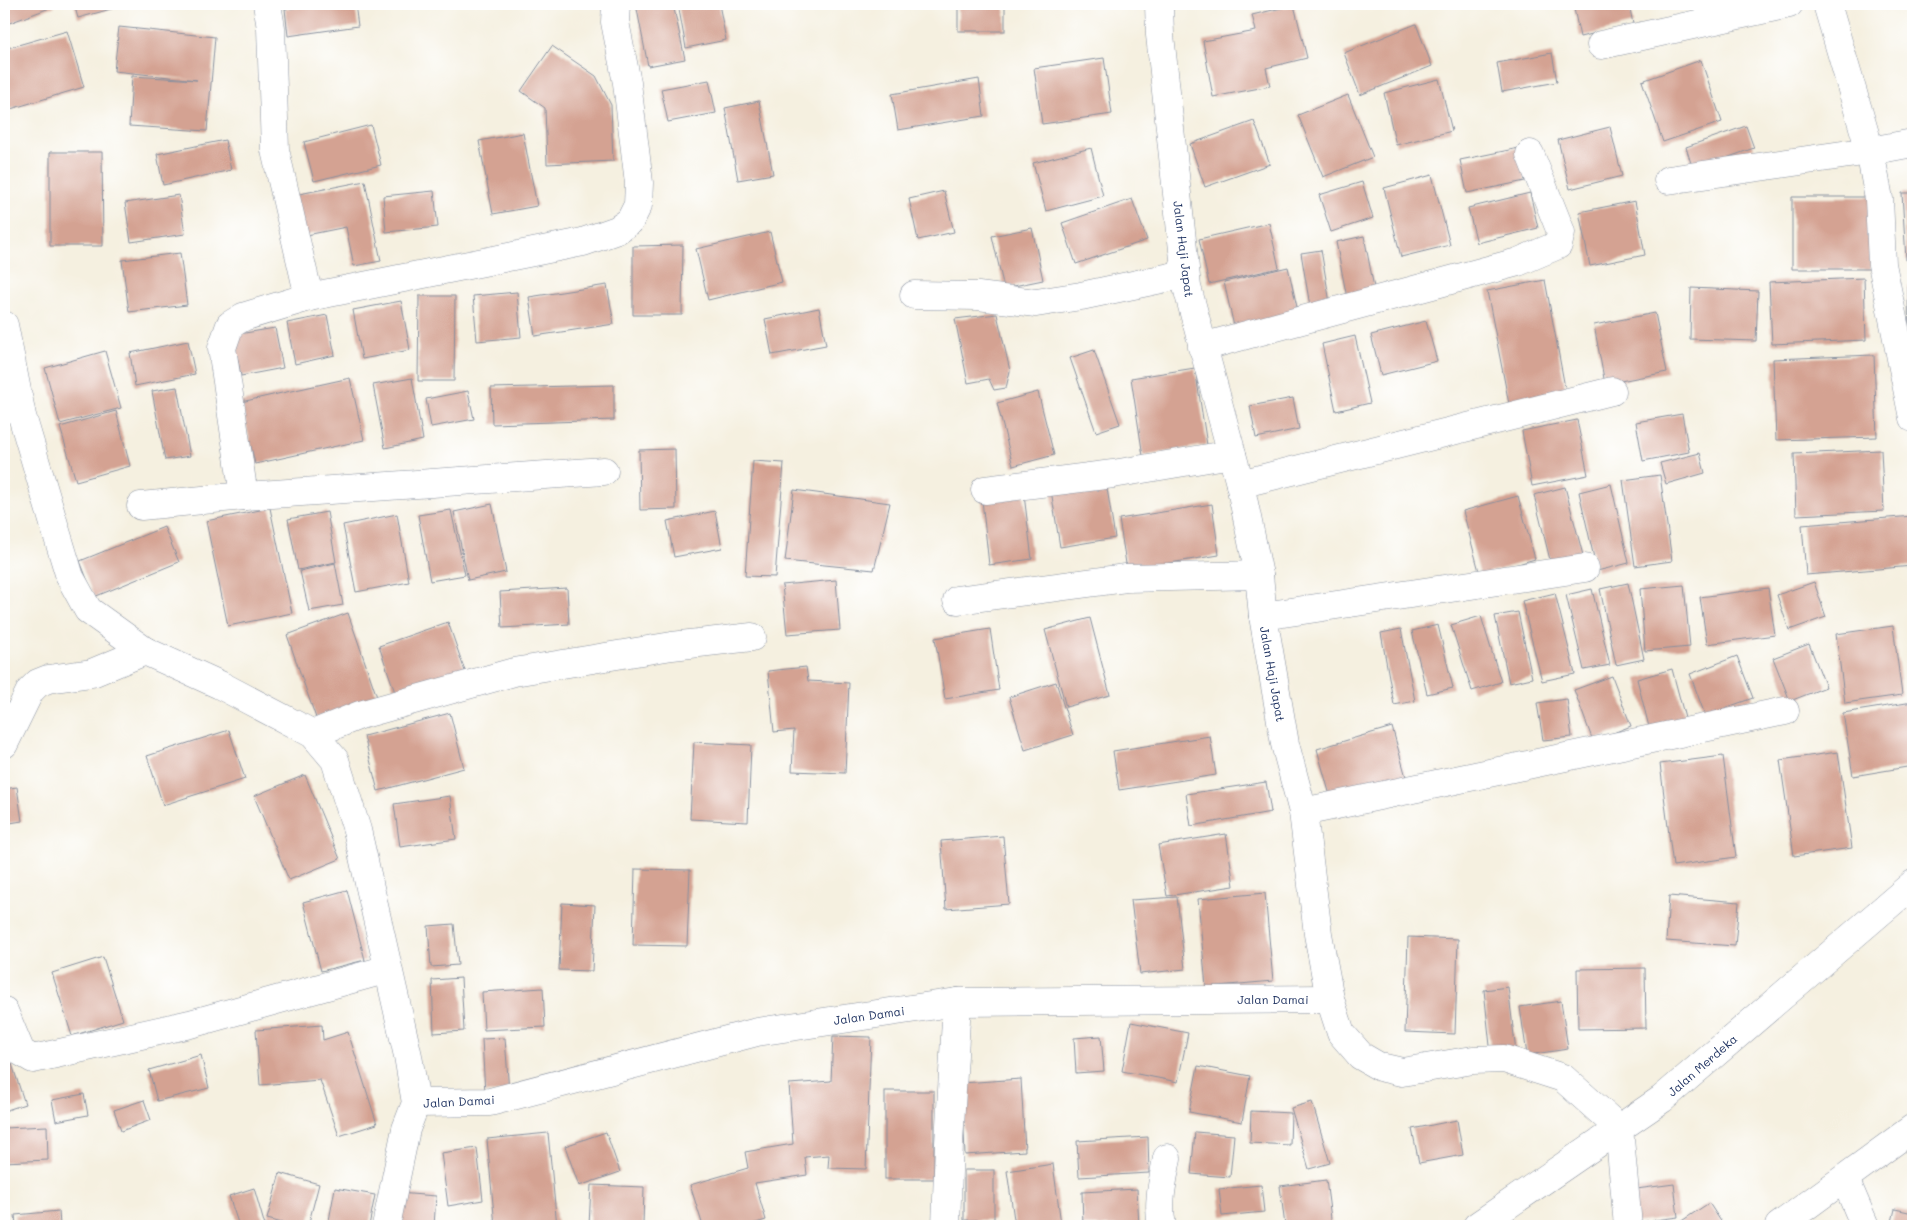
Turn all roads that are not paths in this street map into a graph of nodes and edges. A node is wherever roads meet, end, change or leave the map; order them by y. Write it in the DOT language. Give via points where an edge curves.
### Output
graph roads {
  1 [pos="266,4"];
  2 [pos="616,4"];
  3 [pos="1159,4"];
  4 [pos="1789,4"];
  5 [pos="1828,4"];
  6 [pos="1601,45"];
  7 [pos="1913,143"];
  8 [pos="1870,151"];
  9 [pos="1530,154"];
  10 [pos="1668,180"];
  11 [pos="1185,274"];
  12 [pos="914,295"];
  13 [pos="309,297"];
  14 [pos="4,325"];
  15 [pos="1202,347"];
  16 [pos="1907,362"];
  17 [pos="1612,391"];
  18 [pos="13,417"];
  19 [pos="1913,418"];
  20 [pos="1232,454"];
  21 [pos="604,471"];
  22 [pos="1240,484"];
  23 [pos="985,490"];
  24 [pos="244,496"];
  25 [pos="141,506"];
  26 [pos="1585,568"];
  27 [pos="1259,575"];
  28 [pos="957,600"];
  29 [pos="1264,616"];
  30 [pos="752,637"];
  31 [pos="145,650"];
  32 [pos="1785,711"];
  33 [pos="313,734"];
  34 [pos="4,744"];
  35 [pos="1303,812"];
  36 [pos="1913,884"];
  37 [pos="388,969"];
  38 [pos="1330,999"];
  39 [pos="957,1002"];
  40 [pos="4,1011"];
  41 [pos="416,1103"];
  42 [pos="1619,1128"];
  43 [pos="1913,1128"];
  44 [pos="1167,1158"];
  45 [pos="1845,1179"];
  46 [pos="386,1226"];
  47 [pos="946,1226"];
  48 [pos="1162,1226"];
  49 [pos="1476,1226"];
  50 [pos="1628,1226"];
  51 [pos="1779,1226"];
  52 [pos="1865,1226"];
  1 -- 13 [label="street" via="271,28 275,150"];
  2 -- 13 [label="street" via="639,183 638,205 630,221 617,230 583,242"];
  3 -- 11 [label="street, Jalan Haji Japat"];
  4 -- 6 [label="street"];
  5 -- 8 [label="street"];
  7 -- 8 [label="street"];
  8 -- 10 [label="street"];
  8 -- 16 [label="street" via="1879,199 1882,264"];
  9 -- 15 [label="street" via="1561,232 1558,245 1518,262"];
  11 -- 12 [label="street" via="1036,303 978,296"];
  11 -- 15 [label="street, Jalan Haji Japat"];
  13 -- 24 [label="street" via="243,317 230,325 224,337 222,348"];
  14 -- 18 [label="street"];
  15 -- 20 [label="street, Jalan Haji Japat"];
  16 -- 19 [label="street"];
  17 -- 22 [label="street"];
  18 -- 31 [label="street" via="70,577 88,610"];
  20 -- 22 [label="street, Jalan Haji Japat"];
  20 -- 23 [label="street" via="1113,474"];
  21 -- 24 [label="street"];
  22 -- 27 [label="street, Jalan Haji Japat"];
  24 -- 25 [label="street"];
  26 -- 29 [label="street"];
  27 -- 28 [label="street" via="1126,578"];
  27 -- 29 [label="street, Jalan Haji Japat"];
  29 -- 35 [label="street, Jalan Haji Japat" via="1285,744"];
  30 -- 33 [label="street" via="672,646 514,672 360,714"];
  31 -- 33 [label="street"];
  31 -- 34 [label="street" via="92,673 38,683 30,691"];
  32 -- 35 [label="street"];
  33 -- 37 [label="street" via="334,760 354,821"];
  35 -- 38 [label="street, Jalan Haji Japat" via="1318,934"];
  36 -- 42 [label="street, Jalan Merdeka" via="1662,1099"];
  37 -- 40 [label="street" via="190,1024 33,1059 21,1052"];
  37 -- 41 [label="street"];
  38 -- 39 [label="street, Jalan Damai"];
  38 -- 42 [label="street, Jalan Haji Japat" via="1341,1033 1361,1056 1380,1067 1402,1072 1473,1060 1504,1059 1563,1078"];
  39 -- 41 [label="street, Jalan Damai" via="757,1032 490,1102"];
  39 -- 47 [label="street"];
  41 -- 46 [label="street" via="406,1129"];
  42 -- 49 [label="street, Jalan Merdeka"];
  42 -- 50 [label="street"];
  43 -- 45 [label="street"];
  44 -- 48 [label="street" via="1160,1199"];
  45 -- 51 [label="street"];
  45 -- 52 [label="street"];
}
